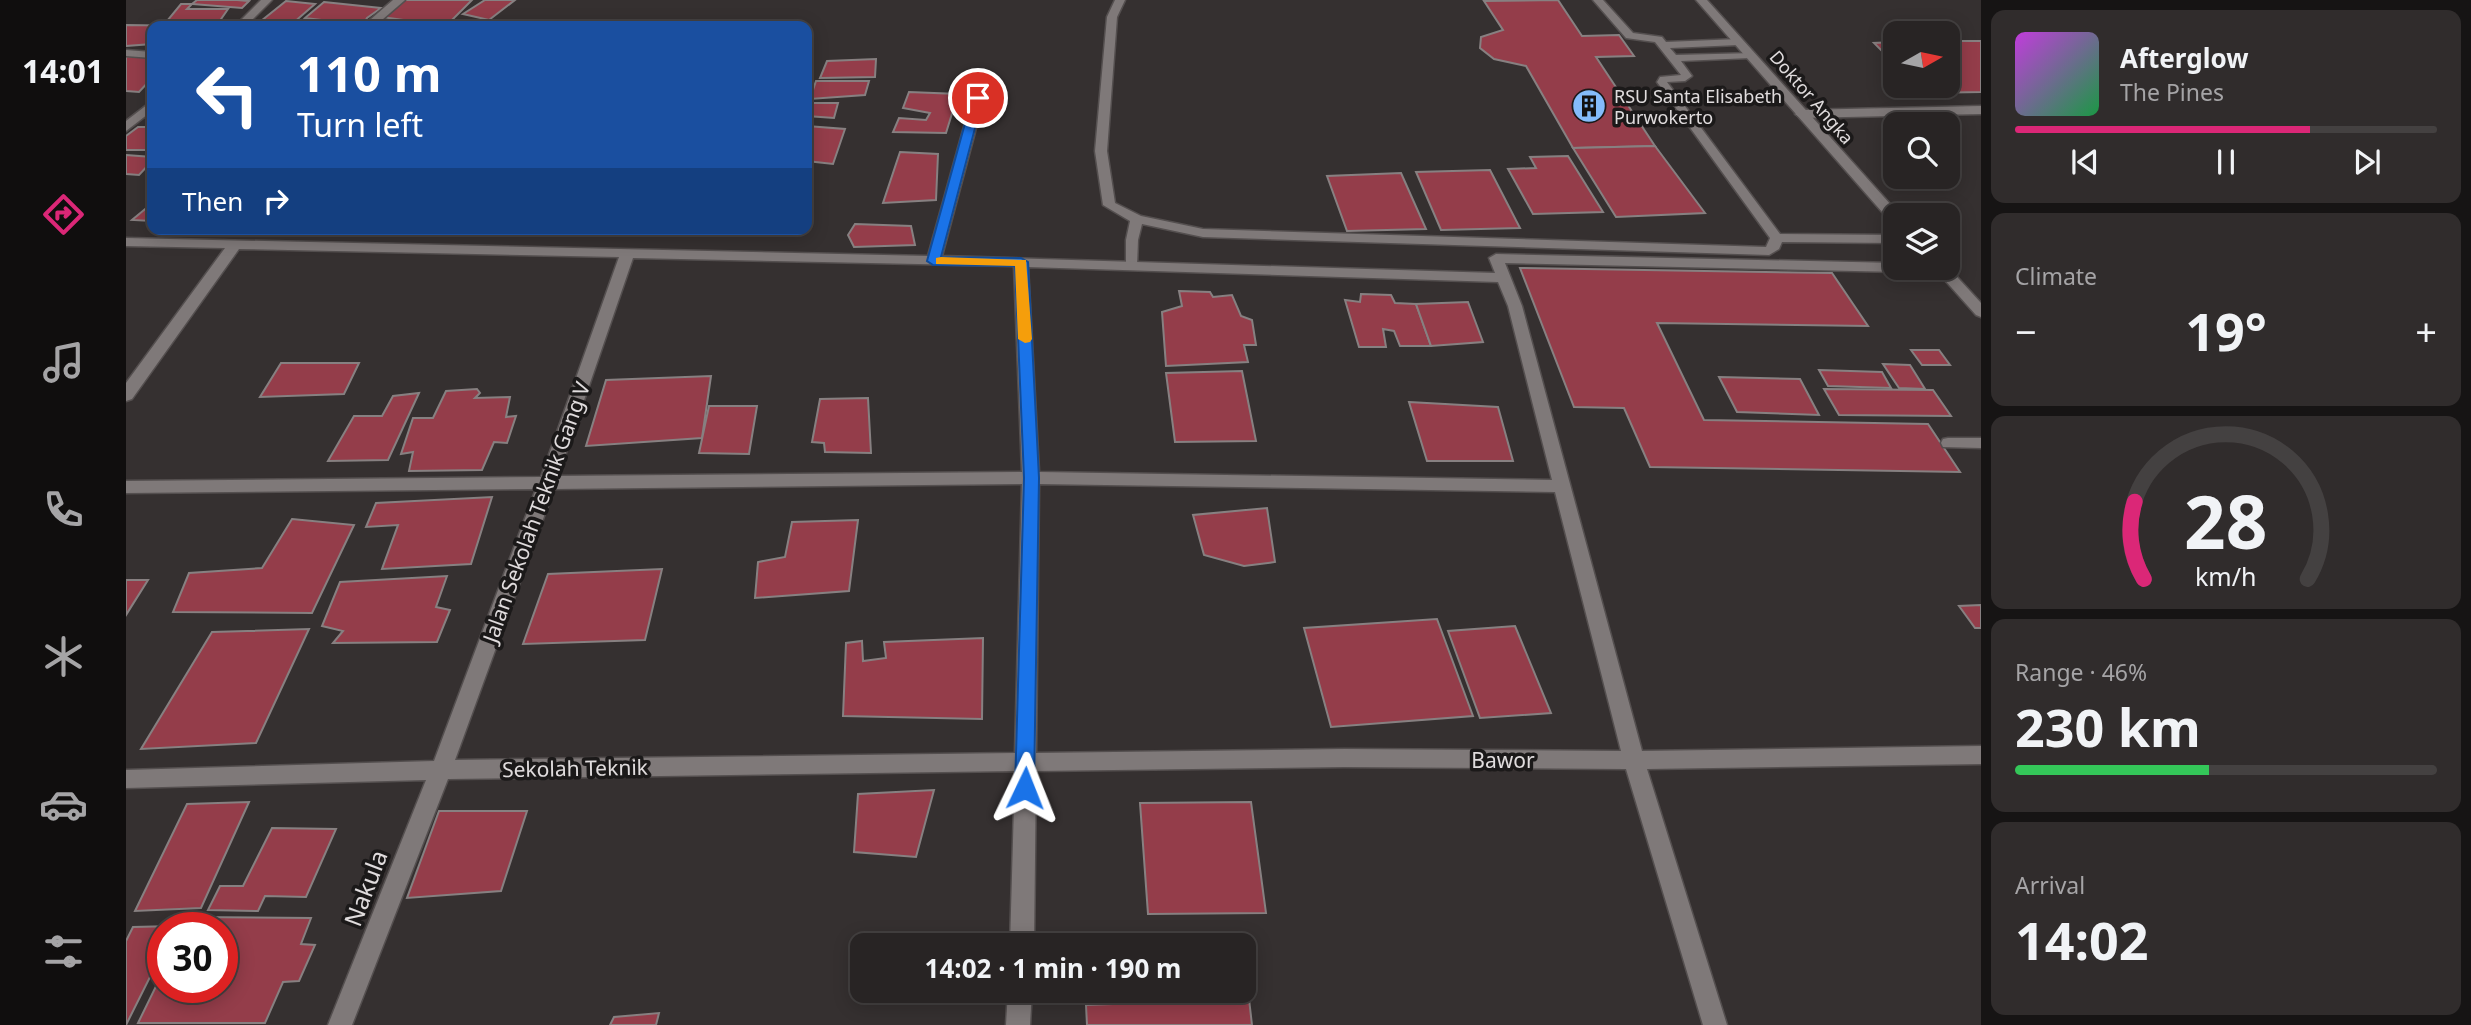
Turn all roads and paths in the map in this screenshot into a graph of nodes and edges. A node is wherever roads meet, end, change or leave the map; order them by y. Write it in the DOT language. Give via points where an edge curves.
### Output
graph roads {
  1 [pos="267,0"];
  2 [pos="400,0"];
  3 [pos="1120,0"];
  4 [pos="1598,0"];
  5 [pos="1701,0"];
  6 [pos="245,21"];
  7 [pos="374,21"];
  8 [pos="1738,42"];
  9 [pos="1662,45"];
  10 [pos="126,53"];
  11 [pos="147,55"];
  12 [pos="1750,55"];
  13 [pos="1673,58"];
  14 [pos="978,98"];
  15 [pos="147,109"];
  16 [pos="1981,110"];
  17 [pos="1801,114"];
  18 [pos="126,127"];
  19 [pos="1883,205"];
  20 [pos="1137,219"];
  21 [pos="1776,238"];
  22 [pos="1883,239"];
  23 [pos="1492,241"];
  24 [pos="126,242"];
  25 [pos="235,245"];
  26 [pos="627,254"];
  27 [pos="1496,258"];
  28 [pos="933,261"];
  29 [pos="1021,262"];
  30 [pos="1131,266"];
  31 [pos="1883,267"];
  32 [pos="1504,278"];
  33 [pos="1952,280"];
  34 [pos="1981,312"];
  35 [pos="126,395"];
  36 [pos="1948,443"];
  37 [pos="1981,443"];
  38 [pos="1031,478"];
  39 [pos="547,484"];
  40 [pos="1561,486"];
  41 [pos="126,487"];
  42 [pos="1981,755"];
  43 [pos="1634,761"];
  44 [pos="1025,762"];
  45 [pos="439,770"];
  46 [pos="126,779"];
  47 [pos="1022,933"];
  48 [pos="1019,1003"];
  49 [pos="340,1025"];
  50 [pos="1018,1025"];
  51 [pos="1715,1025"];
  1 -- 6 [label="street"];
  2 -- 7 [label="street"];
  3 -- 20 [label="lane" via="1112,17 1101,151 1109,205"];
  4 -- 9 [label="lane" via="1628,35 1656,38"];
  5 -- 8 [label="street, Doktor Angka"];
  8 -- 9 [label="lane"];
  8 -- 12 [label="street, Doktor Angka"];
  9 -- 13 [label="lane"];
  10 -- 11 [label="street"];
  12 -- 13 [label="lane"];
  12 -- 17 [label="street, Doktor Angka"];
  13 -- 21 [label="lane" via="1688,77 1662,82"];
  14 -- 28 [label="street"];
  15 -- 18 [label="street"];
  16 -- 17 [label="street"];
  17 -- 19 [label="street, Doktor Angka"];
  20 -- 23 [label="lane" via="1203,233"];
  20 -- 30 [label="lane"];
  21 -- 22 [label="lane"];
  21 -- 23 [label="lane" via="1769,251"];
  23 -- 27 [label="lane"];
  24 -- 25 [label="street"];
  25 -- 26 [label="street"];
  25 -- 35 [label="street"];
  26 -- 28 [label="street"];
  26 -- 39 [label="street, Jalan Sekolah Teknik Gang V"];
  27 -- 31 [label="street"];
  27 -- 32 [label="street"];
  28 -- 29 [label="street"];
  29 -- 30 [label="street"];
  29 -- 38 [label="street"];
  30 -- 32 [label="street"];
  32 -- 40 [label="street"];
  33 -- 34 [label="street"];
  36 -- 37 [label="lane"];
  38 -- 39 [label="street"];
  38 -- 40 [label="street"];
  38 -- 44 [label="street"];
  39 -- 41 [label="street"];
  39 -- 45 [label="street, Jalan Sekolah Teknik Gang V"];
  40 -- 43 [label="street"];
  42 -- 43 [label="street, Bawor"];
  43 -- 44 [label="street, Bawor"];
  43 -- 51 [label="street"];
  44 -- 45 [label="street, Sekolah Teknik"];
  44 -- 47 [label="street"];
  45 -- 46 [label="street, Sekolah Teknik"];
  45 -- 49 [label="street, Nakula"];
  48 -- 50 [label="street"];
}
